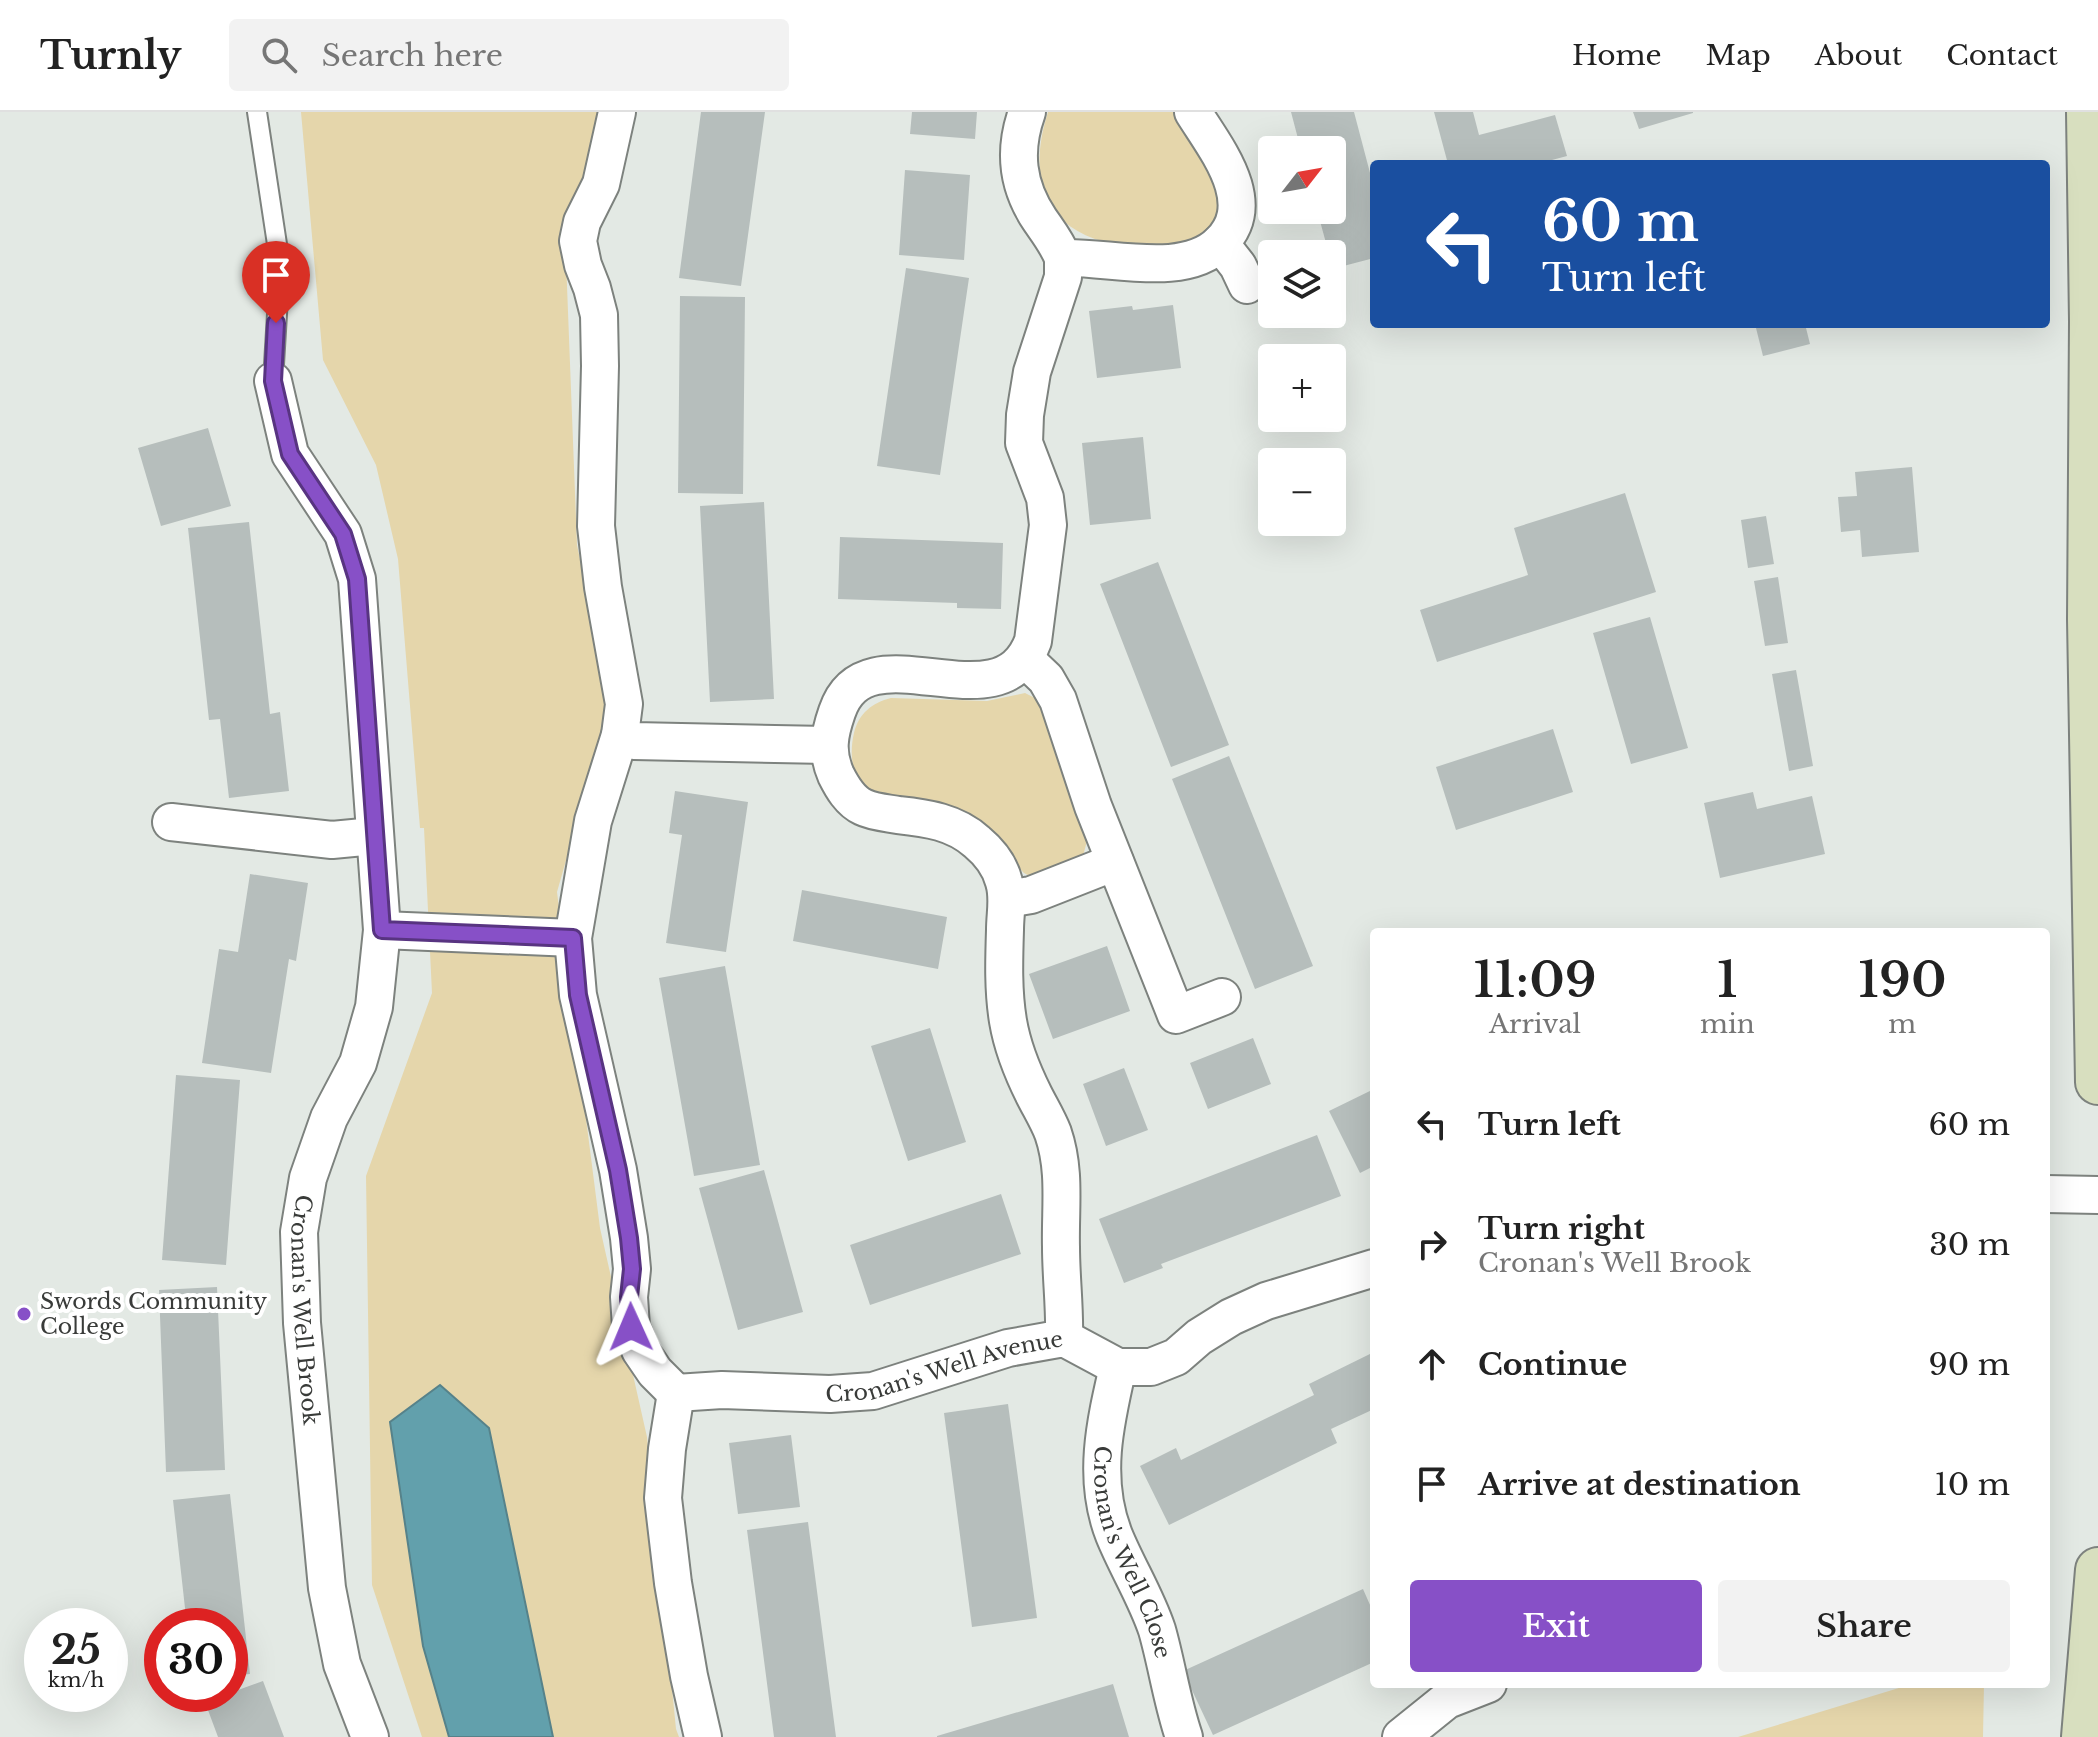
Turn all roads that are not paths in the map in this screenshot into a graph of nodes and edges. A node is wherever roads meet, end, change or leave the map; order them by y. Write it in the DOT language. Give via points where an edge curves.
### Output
graph roads {
  1 [pos="257,112"];
  2 [pos="617,112"];
  3 [pos="1027,112"];
  4 [pos="1193,112"];
  5 [pos="2089,112"];
  6 [pos="1220,243"];
  7 [pos="1063,258"];
  8 [pos="1247,285"];
  9 [pos="273,381"];
  10 [pos="1025,659"];
  11 [pos="620,735"];
  12 [pos="827,745"];
  13 [pos="171,822"];
  14 [pos="374,836"];
  15 [pos="1115,862"];
  16 [pos="1007,899"];
  17 [pos="382,930"];
  18 [pos="573,938"];
  19 [pos="1222,997"];
  20 [pos="2098,1082"];
  21 [pos="2050,1194"];
  22 [pos="2098,1195"];
  23 [pos="1370,1269"];
  24 [pos="1064,1338"];
  25 [pos="1118,1367"];
  26 [pos="676,1393"];
  27 [pos="2098,1570"];
  28 [pos="1478,1688"];
  29 [pos="370,1737"];
  30 [pos="703,1737"];
  31 [pos="1184,1737"];
  32 [pos="1401,1737"];
  33 [pos="2084,1737"];
  1 -- 9 [label="lane" via="280,264"];
  2 -- 11 [label="street" via="601,184 578,241 599,315 596,526 624,704"];
  3 -- 7 [label="street" via="1018,145 1018,172 1027,200"];
  4 -- 6 [label="street" via="1234,182 1235,215"];
  5 -- 20 [label="main road"];
  6 -- 7 [label="street" via="1181,261 1151,264"];
  6 -- 8 [label="street"];
  7 -- 10 [label="street" via="1063,277 1032,372 1025,415 1024,443 1045,498 1048,525 1033,641"];
  9 -- 14 [label="street, Cronan's Well Brook" via="290,454 343,534 357,579"];
  10 -- 12 [label="street" via="998,678 891,673 869,677 852,688 839,707"];
  10 -- 15 [label="street" via="1058,700"];
  11 -- 12 [label="street" via="634,741"];
  11 -- 18 [label="street" via="593,821"];
  12 -- 16 [label="street" via="843,790 861,807 931,819 961,831 993,859"];
  13 -- 14 [label="street" via="332,840"];
  14 -- 17 [label="street, Cronan's Well Brook"];
  15 -- 16 [label="street"];
  15 -- 19 [label="street" via="1176,1015"];
  16 -- 24 [label="street" via="1008,1025 1053,1132 1062,1173"];
  17 -- 18 [label="street"];
  17 -- 29 [label="street, Cronan's Well Brook" via="374,1007 358,1063 329,1118 308,1178 299,1232 302,1323 327,1588 342,1664"];
  18 -- 26 [label="street" via="578,995 629,1238 631,1327 640,1350"];
  21 -- 22 [label="street"];
  23 -- 25 [label="street" via="1266,1301 1151,1367"];
  24 -- 25 [label="street, Cronan's Well Avenue"];
  24 -- 26 [label="street, Cronan's Well Avenue" via="1008,1348 873,1391"];
  25 -- 31 [label="street, Cronan's Well Close" via="1101,1458 1104,1500 1157,1631"];
  26 -- 30 [label="street" via="663,1498 673,1583"];
  27 -- 33 [label="main road"];
  28 -- 32 [label="street" via="1447,1700"];
}
